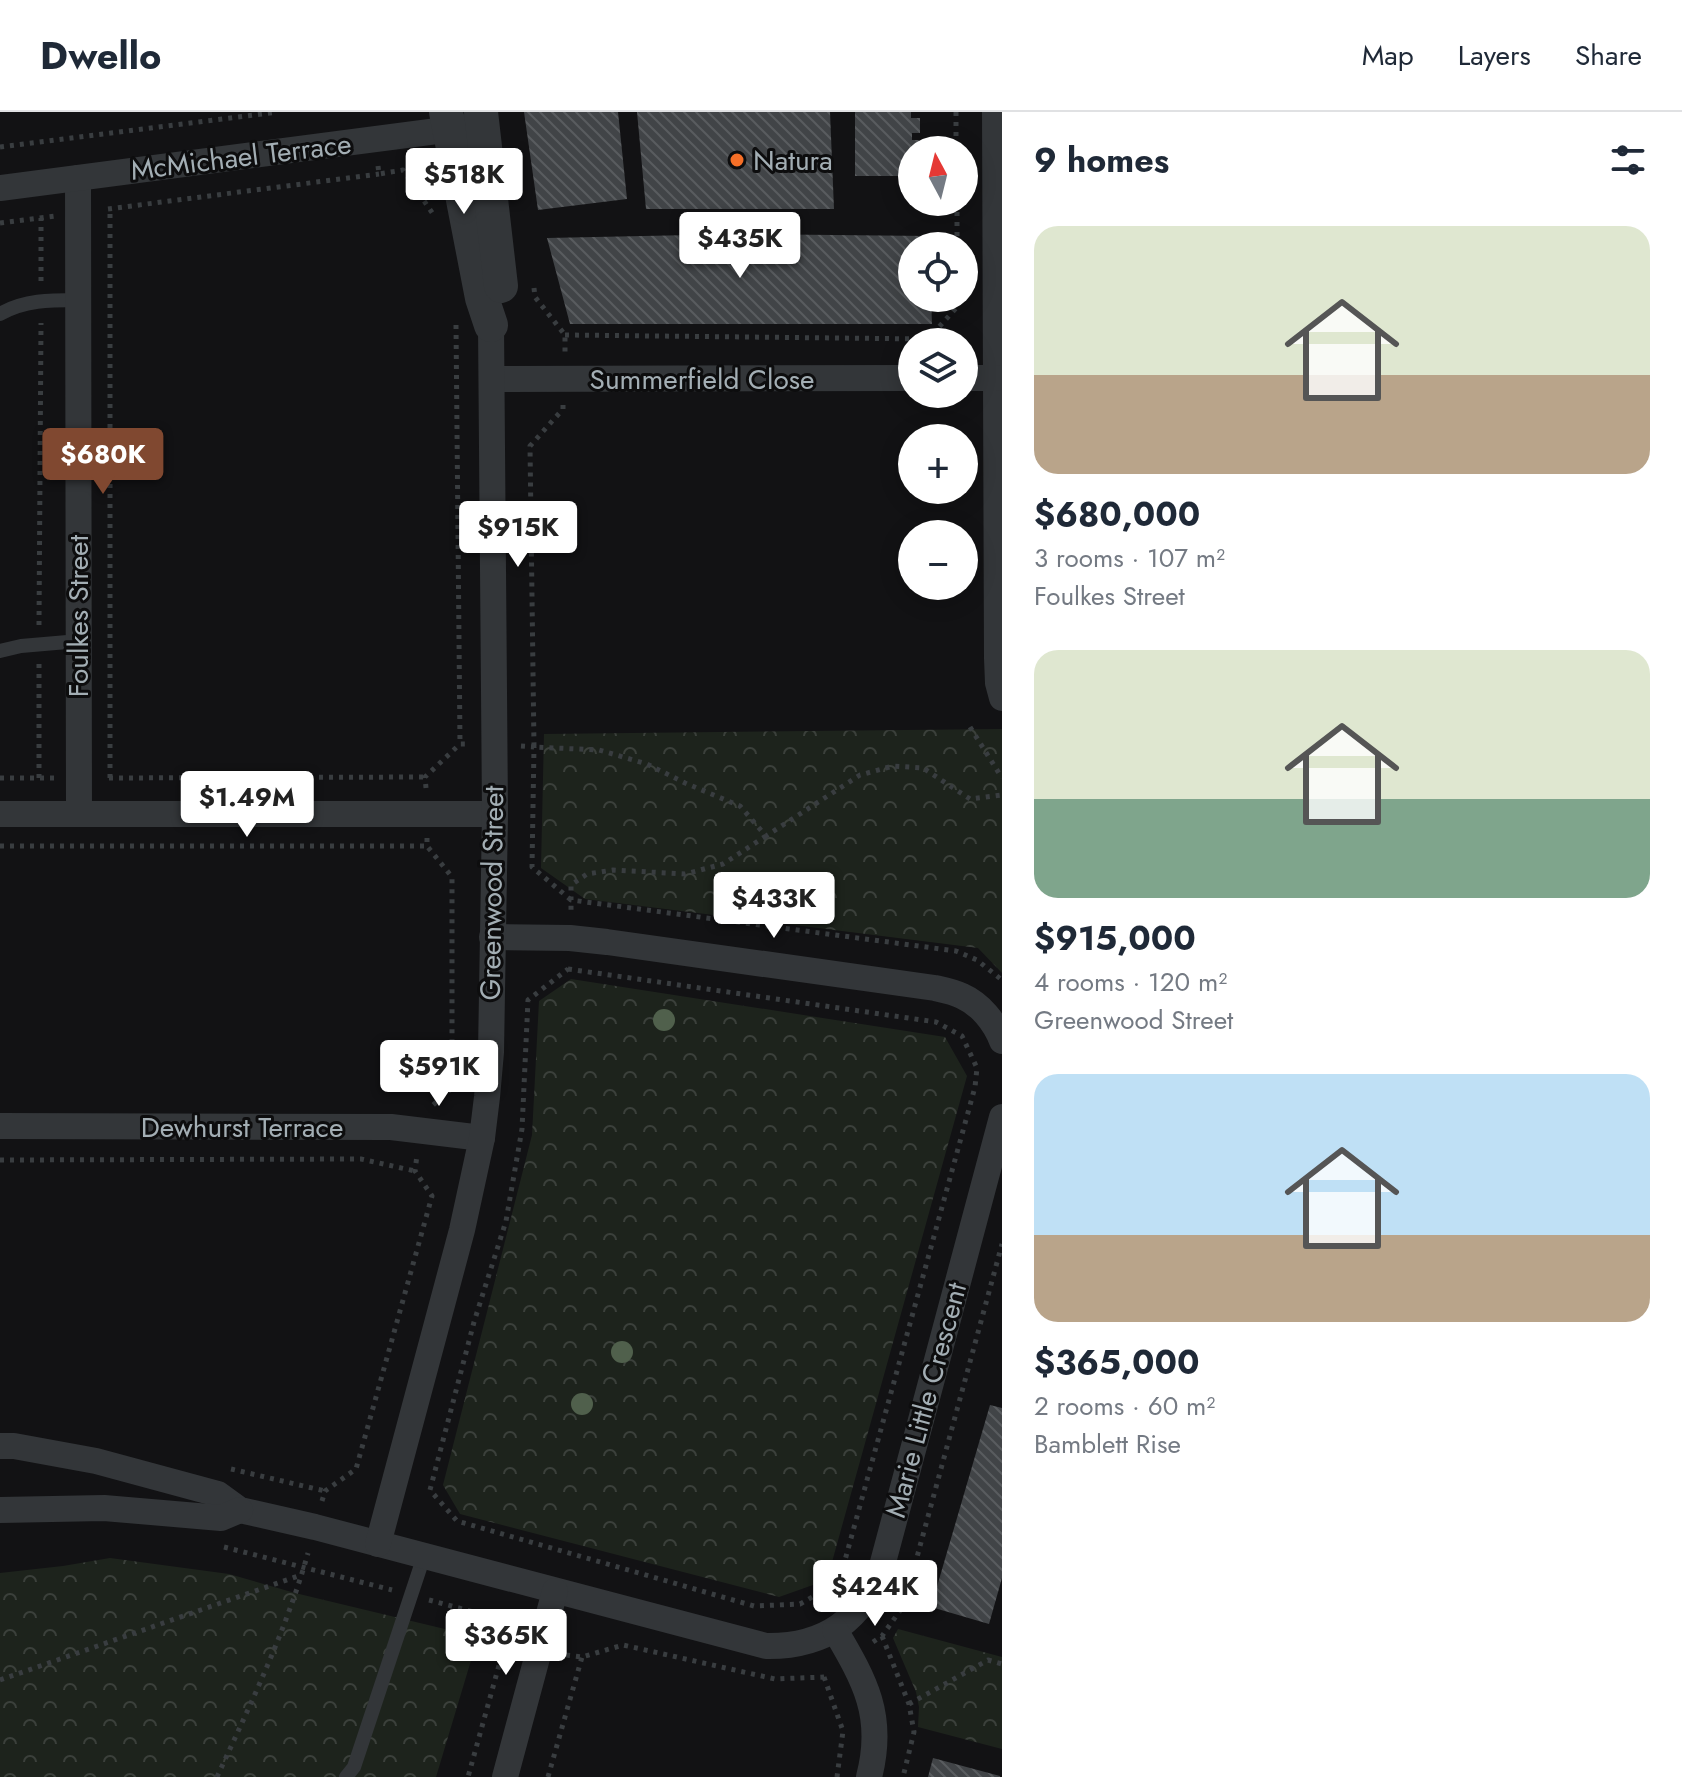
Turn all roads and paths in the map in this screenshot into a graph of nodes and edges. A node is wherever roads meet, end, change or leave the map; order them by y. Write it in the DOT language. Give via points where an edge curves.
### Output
graph roads {
  1 [pos="277,112"];
  2 [pos="956,112"];
  3 [pos="995,112"];
  4 [pos="482,118"];
  5 [pos="447,121"];
  6 [pos="956,136"];
  7 [pos="375,139"];
  8 [pos="0,147"];
  9 [pos="379,174"];
  10 [pos="78,178"];
  11 [pos="0,188"];
  12 [pos="110,209"];
  13 [pos="78,213"];
  14 [pos="41,218"];
  15 [pos="438,221"];
  16 [pos="0,223"];
  17 [pos="533,283"];
  18 [pos="78,300"];
  19 [pos="41,301"];
  20 [pos="953,312"];
  21 [pos="0,314"];
  22 [pos="456,323"];
  23 [pos="491,325"];
  24 [pos="565,335"];
  25 [pos="898,378"];
  26 [pos="978,378"];
  27 [pos="996,378"];
  28 [pos="492,379"];
  29 [pos="564,379"];
  30 [pos="79,641"];
  31 [pos="39,643"];
  32 [pos="0,651"];
  33 [pos="1002,698"];
  34 [pos="970,727"];
  35 [pos="460,744"];
  36 [pos="494,745"];
  37 [pos="534,747"];
  38 [pos="425,777"];
  39 [pos="0,778"];
  40 [pos="39,778"];
  41 [pos="79,778"];
  42 [pos="110,778"];
  43 [pos="1002,778"];
  44 [pos="1002,795"];
  45 [pos="0,814"];
  46 [pos="79,814"];
  47 [pos="427,814"];
  48 [pos="495,814"];
  49 [pos="766,836"];
  50 [pos="0,846"];
  51 [pos="427,846"];
  52 [pos="571,900"];
  53 [pos="492,937"];
  54 [pos="570,938"];
  55 [pos="568,969"];
  56 [pos="1002,980"];
  57 [pos="1001,1032"];
  58 [pos="1002,1117"];
  59 [pos="0,1126"];
  60 [pos="421,1131"];
  61 [pos="482,1138"];
  62 [pos="0,1160"];
  63 [pos="415,1171"];
  64 [pos="1002,1244"];
  65 [pos="0,1446"];
  66 [pos="0,1510"];
  67 [pos="240,1510"];
  68 [pos="315,1527"];
  69 [pos="378,1544"];
  70 [pos="218,1545"];
  71 [pos="424,1556"];
  72 [pos="304,1566"];
  73 [pos="301,1575"];
  74 [pos="555,1591"];
  75 [pos="411,1595"];
  76 [pos="835,1630"];
  77 [pos="882,1636"];
  78 [pos="851,1658"];
  79 [pos="1002,1664"];
  80 [pos="824,1677"];
  81 [pos="0,1680"];
  82 [pos="909,1704"];
  83 [pos="217,1777"];
  84 [pos="346,1777"];
  85 [pos="468,1777"];
  86 [pos="505,1777"];
  87 [pos="548,1777"];
  88 [pos="837,1777"];
  89 [pos="869,1777"];
  90 [pos="903,1777"];
  1 -- 8 [label="path"];
  2 -- 6 [label="path"];
  3 -- 27 [label="street"];
  4 -- 5 [label="street, McMichael Terrace"];
  4 -- 23 [label="street, Greenwood Street" via="502,296"];
  5 -- 7 [label="street, McMichael Terrace"];
  5 -- 23 [label="street, Greenwood Street"];
  7 -- 9 [label="path"];
  7 -- 10 [label="street, McMichael Terrace"];
  9 -- 12 [label="path"];
  9 -- 15 [label="path" via="403,170"];
  10 -- 11 [label="street, McMichael Terrace"];
  10 -- 13 [label="street, Foulkes Street"];
  12 -- 13 [label="path"];
  12 -- 42 [label="path"];
  13 -- 14 [label="path"];
  13 -- 18 [label="street, Foulkes Street"];
  14 -- 16 [label="path"];
  14 -- 19 [label="path"];
  17 -- 24 [label="path" via="535,297"];
  18 -- 19 [label="lane"];
  18 -- 30 [label="street, Foulkes Street"];
  19 -- 21 [label="lane"];
  19 -- 31 [label="path"];
  20 -- 24 [label="path" via="928,339"];
  22 -- 35 [label="path"];
  23 -- 28 [label="street, Greenwood Street"];
  24 -- 29 [label="path"];
  25 -- 29 [label="street, Summerfield Close"];
  26 -- 27 [label="street"];
  27 -- 33 [label="street" via="997,658"];
  28 -- 29 [label="street, Summerfield Close"];
  28 -- 36 [label="street, Greenwood Street"];
  29 -- 37 [label="path" via="563,409 530,446"];
  30 -- 31 [label="lane"];
  30 -- 41 [label="street, Foulkes Street"];
  31 -- 32 [label="lane"];
  31 -- 40 [label="path"];
  34 -- 43 [label="path"];
  35 -- 36 [label="path"];
  35 -- 38 [label="path"];
  36 -- 37 [label="path"];
  36 -- 48 [label="street, Greenwood Street"];
  37 -- 49 [label="path" via="599,750 647,764 740,806"];
  37 -- 52 [label="path" via="532,867"];
  38 -- 42 [label="path"];
  38 -- 47 [label="path"];
  39 -- 40 [label="path"];
  40 -- 41 [label="path"];
  41 -- 42 [label="path"];
  41 -- 46 [label="street, Foulkes Street"];
  44 -- 49 [label="path" via="970,799 923,768 893,766 860,775"];
  45 -- 46 [label="street"];
  46 -- 47 [label="street"];
  47 -- 48 [label="street"];
  47 -- 51 [label="path"];
  48 -- 53 [label="street, Greenwood Street"];
  49 -- 52 [label="path" via="723,864 685,874 587,874 571,885"];
  50 -- 51 [label="path"];
  51 -- 60 [label="path" via="452,877 452,1088 421,1116"];
  52 -- 54 [label="path"];
  52 -- 56 [label="path" via="956,951"];
  53 -- 54 [label="street"];
  53 -- 61 [label="street, Greenwood Street" via="491,1052"];
  54 -- 55 [label="path"];
  54 -- 57 [label="street" via="935,988 964,996"];
  55 -- 55 [label="path" via="528,1000 522,1129 506,1221 430,1490 457,1521 754,1606 800,1604 839,1582 977,1068 962,1036 936,1022"];
  58 -- 76 [label="street, Marie Little Crescent" via="882,1566 858,1610"];
  59 -- 60 [label="street, Dewhurst Terrace"];
  60 -- 61 [label="street, Dewhurst Terrace"];
  60 -- 63 [label="path"];
  61 -- 69 [label="street, Greenwood Street"];
  62 -- 63 [label="path" via="361,1159"];
  63 -- 68 [label="path" via="432,1196 356,1469 325,1491"];
  64 -- 77 [label="path" via="904,1605"];
  65 -- 67 [label="street" via="96,1461 218,1494"];
  66 -- 67 [label="street" via="104,1508 221,1518"];
  67 -- 68 [label="street, Marie Little Crescent"];
  68 -- 69 [label="street, Marie Little Crescent"];
  68 -- 72 [label="path"];
  69 -- 71 [label="street, Marie Little Crescent"];
  70 -- 72 [label="path"];
  71 -- 74 [label="street, Marie Little Crescent"];
  71 -- 75 [label="lane"];
  72 -- 73 [label="path"];
  72 -- 75 [label="path"];
  73 -- 81 [label="path"];
  73 -- 83 [label="path" via="265,1673"];
  74 -- 76 [label="street, Marie Little Crescent" via="766,1646 784,1646"];
  74 -- 86 [label="street"];
  75 -- 84 [label="lane" via="354,1767"];
  75 -- 85 [label="path" via="511,1622"];
  76 -- 78 [label="street"];
  77 -- 78 [label="path"];
  77 -- 82 [label="path"];
  78 -- 80 [label="path"];
  78 -- 89 [label="street" via="871,1700 876,1735"];
  79 -- 82 [label="path" via="988,1660"];
  80 -- 87 [label="path" via="775,1679 623,1645 582,1657"];
  80 -- 88 [label="path" via="843,1731"];
  82 -- 90 [label="path" via="914,1732"];
}
